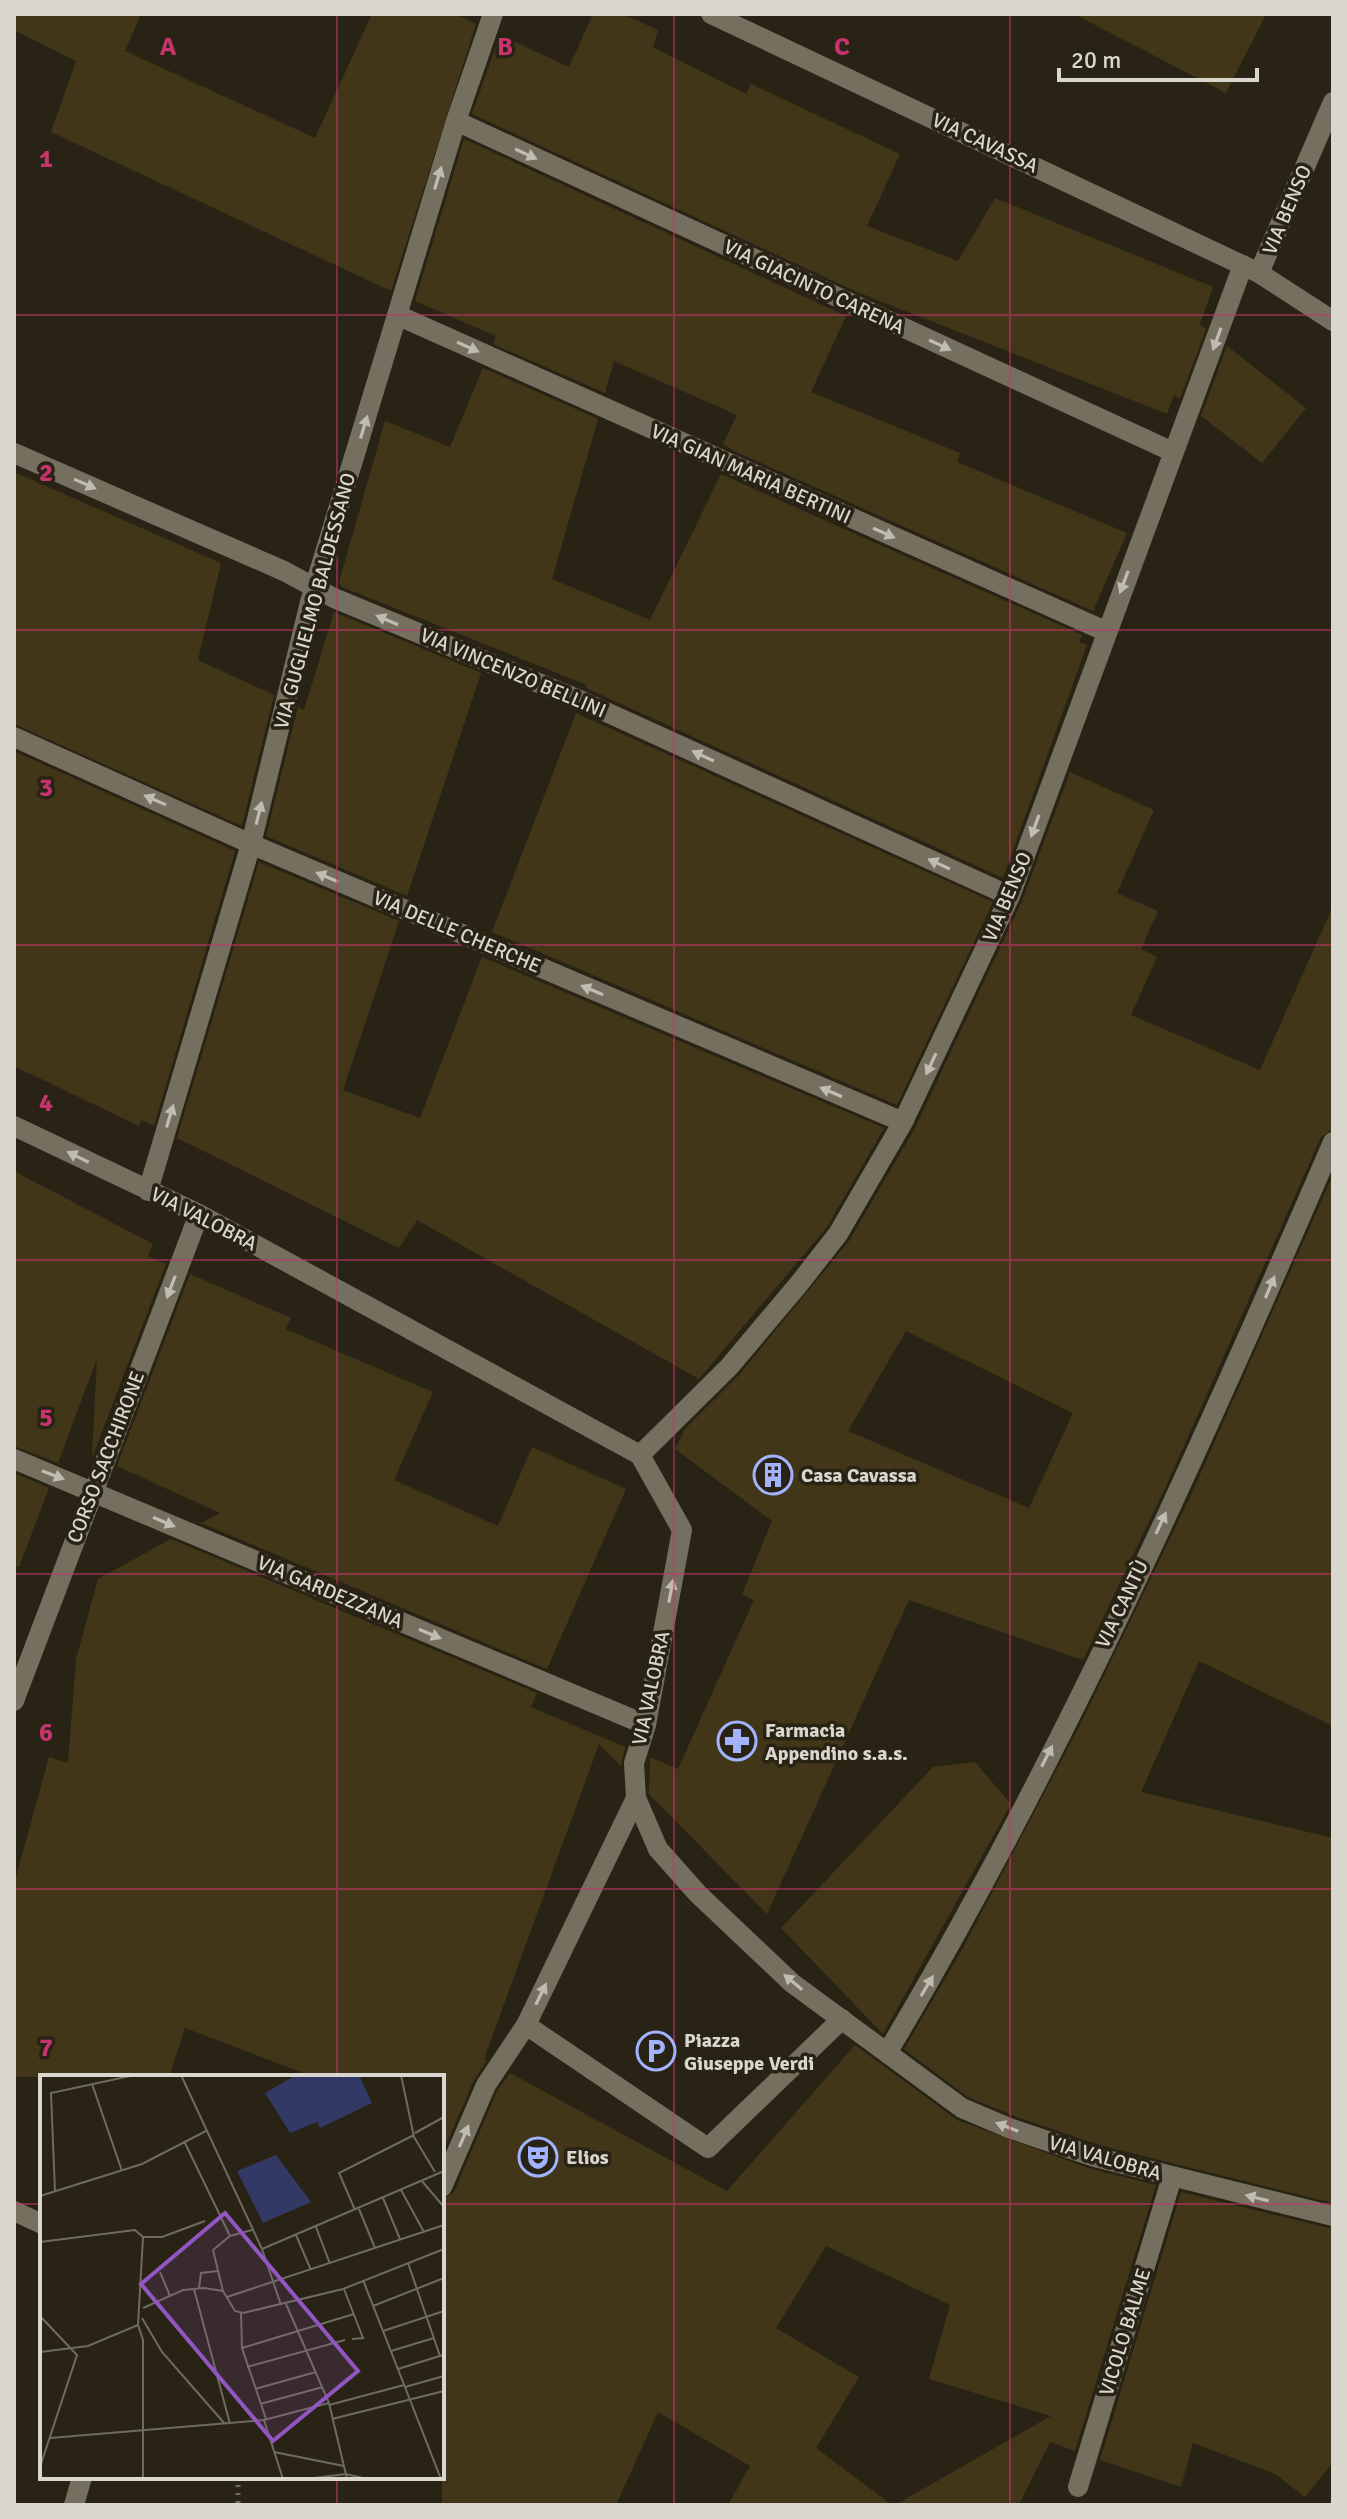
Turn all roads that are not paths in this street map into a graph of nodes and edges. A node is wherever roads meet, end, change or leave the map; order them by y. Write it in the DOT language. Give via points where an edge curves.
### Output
graph roads {
  1 [pos="493,14"];
  2 [pos="711,14"];
  3 [pos="1333,102"];
  4 [pos="456,121"];
  5 [pos="1251,269"];
  6 [pos="397,315"];
  7 [pos="1333,321"];
  8 [pos="1173,452"];
  9 [pos="14,453"];
  10 [pos="315,589"];
  11 [pos="1105,631"];
  12 [pos="14,737"];
  13 [pos="251,844"];
  14 [pos="1010,896"];
  15 [pos="903,1122"];
  16 [pos="14,1126"];
  17 [pos="1333,1142"];
  18 [pos="148,1191"];
  19 [pos="199,1214"];
  20 [pos="640,1455"];
  21 [pos="14,1459"];
  22 [pos="93,1491"];
  23 [pos="14,1701"];
  24 [pos="646,1725"];
  25 [pos="636,1798"];
  26 [pos="842,2019"];
  27 [pos="526,2025"];
  28 [pos="887,2053"];
  29 [pos="1172,2177"];
  30 [pos="444,2182"];
  31 [pos="14,2211"];
  32 [pos="1333,2216"];
  33 [pos="40,2223"];
  34 [pos="81,2479"];
  35 [pos="1078,2487"];
  36 [pos="74,2505"];
  1 -- 4 [label="street, VIA GUGLIELMO BALDESSANO"];
  2 -- 5 [label="street, VIA CAVASSA"];
  3 -- 5 [label="street, VIA BENSO"];
  6 -- 4 [label="street, VIA GUGLIELMO BALDESSANO, one-way"];
  4 -- 8 [label="street, VIA GIACINTO CARENA, one-way"];
  5 -- 7 [label="street, VIA CAVASSA"];
  5 -- 8 [label="street, VIA BENSO, one-way"];
  10 -- 6 [label="street, VIA GUGLIELMO BALDESSANO, one-way"];
  6 -- 11 [label="street, VIA GIAN MARIA BERTINI, one-way"];
  8 -- 11 [label="street, VIA BENSO, one-way"];
  9 -- 10 [label="street, VIA VINCENZO BELLINI, one-way"];
  13 -- 10 [label="street, VIA GUGLIELMO BALDESSANO, one-way"];
  14 -- 10 [label="street, VIA VINCENZO BELLINI, one-way" via="582,701"];
  11 -- 14 [label="street, VIA BENSO, one-way"];
  13 -- 12 [label="street, VIA DELLE CHERCHE, one-way"];
  15 -- 13 [label="street, VIA DELLE CHERCHE, one-way"];
  18 -- 13 [label="street, VIA GUGLIELMO BALDESSANO, one-way"];
  14 -- 15 [label="street, VIA BENSO, one-way"];
  15 -- 20 [label="street, VIA BENSO" via="838,1234 798,1285 729,1367"];
  18 -- 16 [label="street, VIA VALOBRA, one-way"];
  28 -- 17 [label="street, VIA CANTÙ, one-way" via="958,1935 1119,1612"];
  18 -- 19 [label="street, VIA VALOBRA"];
  19 -- 20 [label="street, VIA VALOBRA"];
  19 -- 22 [label="street, CORSO SACCHIRONE, one-way"];
  24 -- 20 [label="street, VIA VALOBRA, one-way" via="682,1530"];
  21 -- 22 [label="street, VIA GARDEZZANA, one-way"];
  22 -- 23 [label="street, CORSO SACCHIRONE"];
  22 -- 24 [label="street, VIA GARDEZZANA, one-way"];
  24 -- 25 [label="street, VIA VALOBRA" via="634,1763"];
  26 -- 25 [label="street, VIA VALOBRA, one-way" via="792,1983 698,1894 658,1849"];
  27 -- 25 [label="street, one-way"];
  26 -- 27 [label="street" via="708,2148"];
  26 -- 28 [label="street, VIA VALOBRA"];
  30 -- 27 [label="street, one-way" via="486,2085"];
  29 -- 28 [label="street, VIA VALOBRA, one-way" via="1095,2157 962,2108"];
  32 -- 29 [label="street, VIA VALOBRA, one-way"];
  29 -- 35 [label="street, VICOLO BALME"];
  31 -- 33 [label="street"];
  34 -- 36 [label="street"];
}
